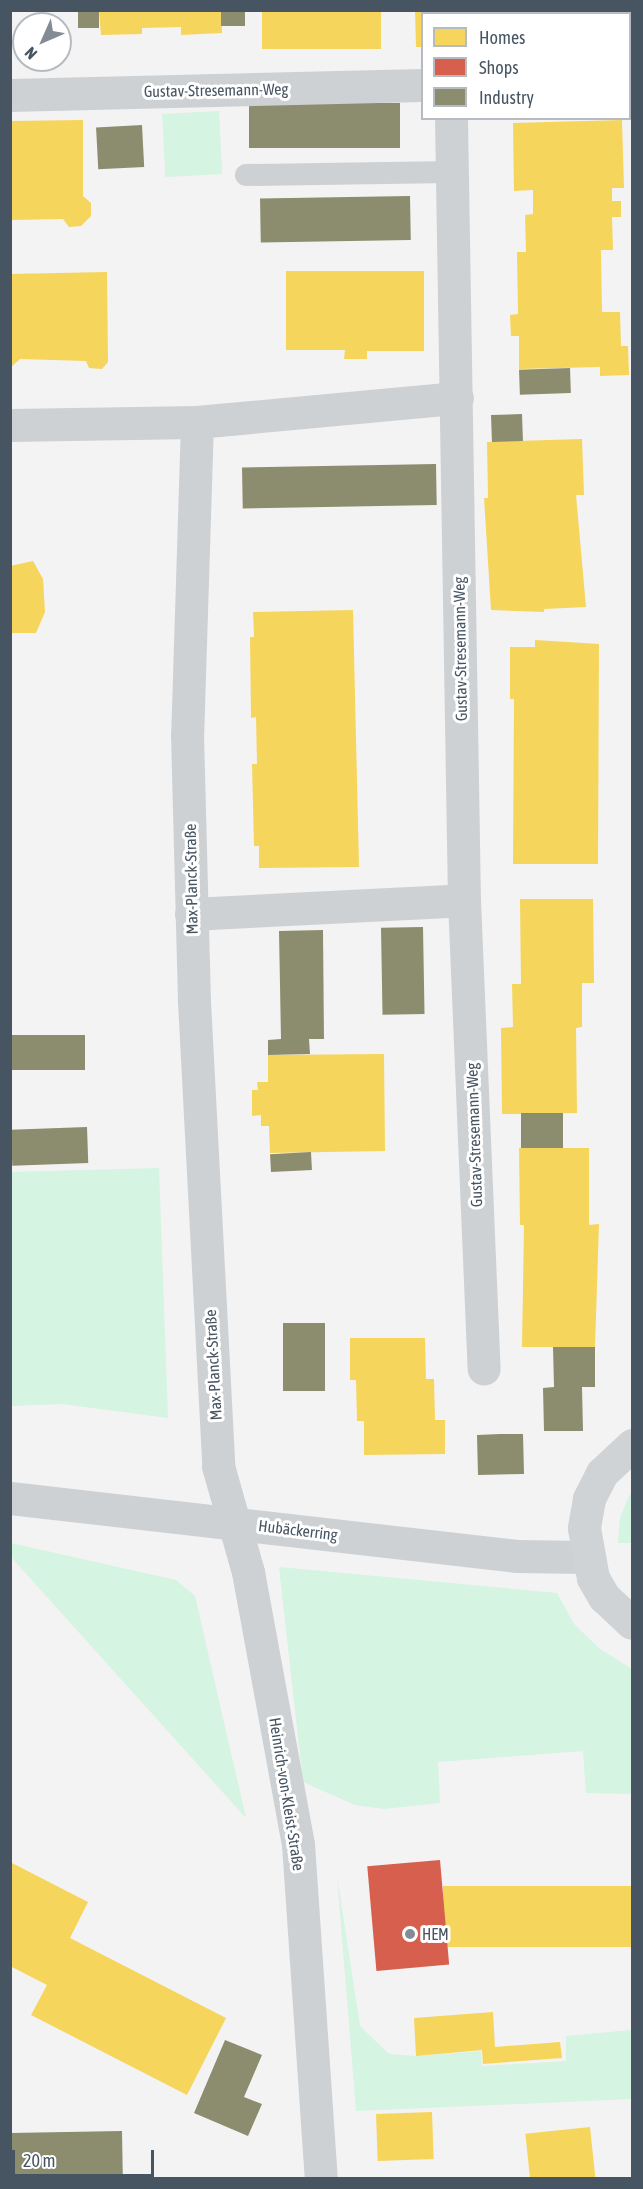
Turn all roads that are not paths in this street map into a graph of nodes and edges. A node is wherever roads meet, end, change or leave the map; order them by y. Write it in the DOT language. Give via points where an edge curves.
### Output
graph roads {
  1 [pos="421,85"];
  2 [pos="10,95"];
  3 [pos="451,120"];
  4 [pos="452,172"];
  5 [pos="246,175"];
  6 [pos="457,398"];
  7 [pos="197,422"];
  8 [pos="10,425"];
  9 [pos="464,900"];
  10 [pos="191,915"];
  11 [pos="484,1369"];
  12 [pos="633,1445"];
  13 [pos="10,1498"];
  14 [pos="232,1522"];
  15 [pos="586,1557"];
  16 [pos="633,1623"];
  17 [pos="321,2178"];
  1 -- 2 [label="street, Gustav-Stresemann-Weg"];
  3 -- 4 [label="street, Gustav-Stresemann-Weg"];
  4 -- 5 [label="lane"];
  4 -- 6 [label="street, Gustav-Stresemann-Weg"];
  6 -- 7 [label="street"];
  6 -- 9 [label="street, Gustav-Stresemann-Weg"];
  7 -- 8 [label="street"];
  7 -- 10 [label="street, Max-Planck-Straße" via="187,734"];
  9 -- 10 [label="street"];
  9 -- 11 [label="street, Gustav-Stresemann-Weg"];
  10 -- 14 [label="street, Max-Planck-Straße" via="218,1466"];
  12 -- 15 [label="main road" via="602,1473 589,1499 584,1528"];
  13 -- 14 [label="street, Hubäckerring"];
  14 -- 15 [label="street, Hubäckerring" via="517,1556"];
  14 -- 17 [label="street, Heinrich-von-Kleist-Straße" via="248,1572 298,1844"];
  15 -- 16 [label="main road" via="604,1597"];
}
